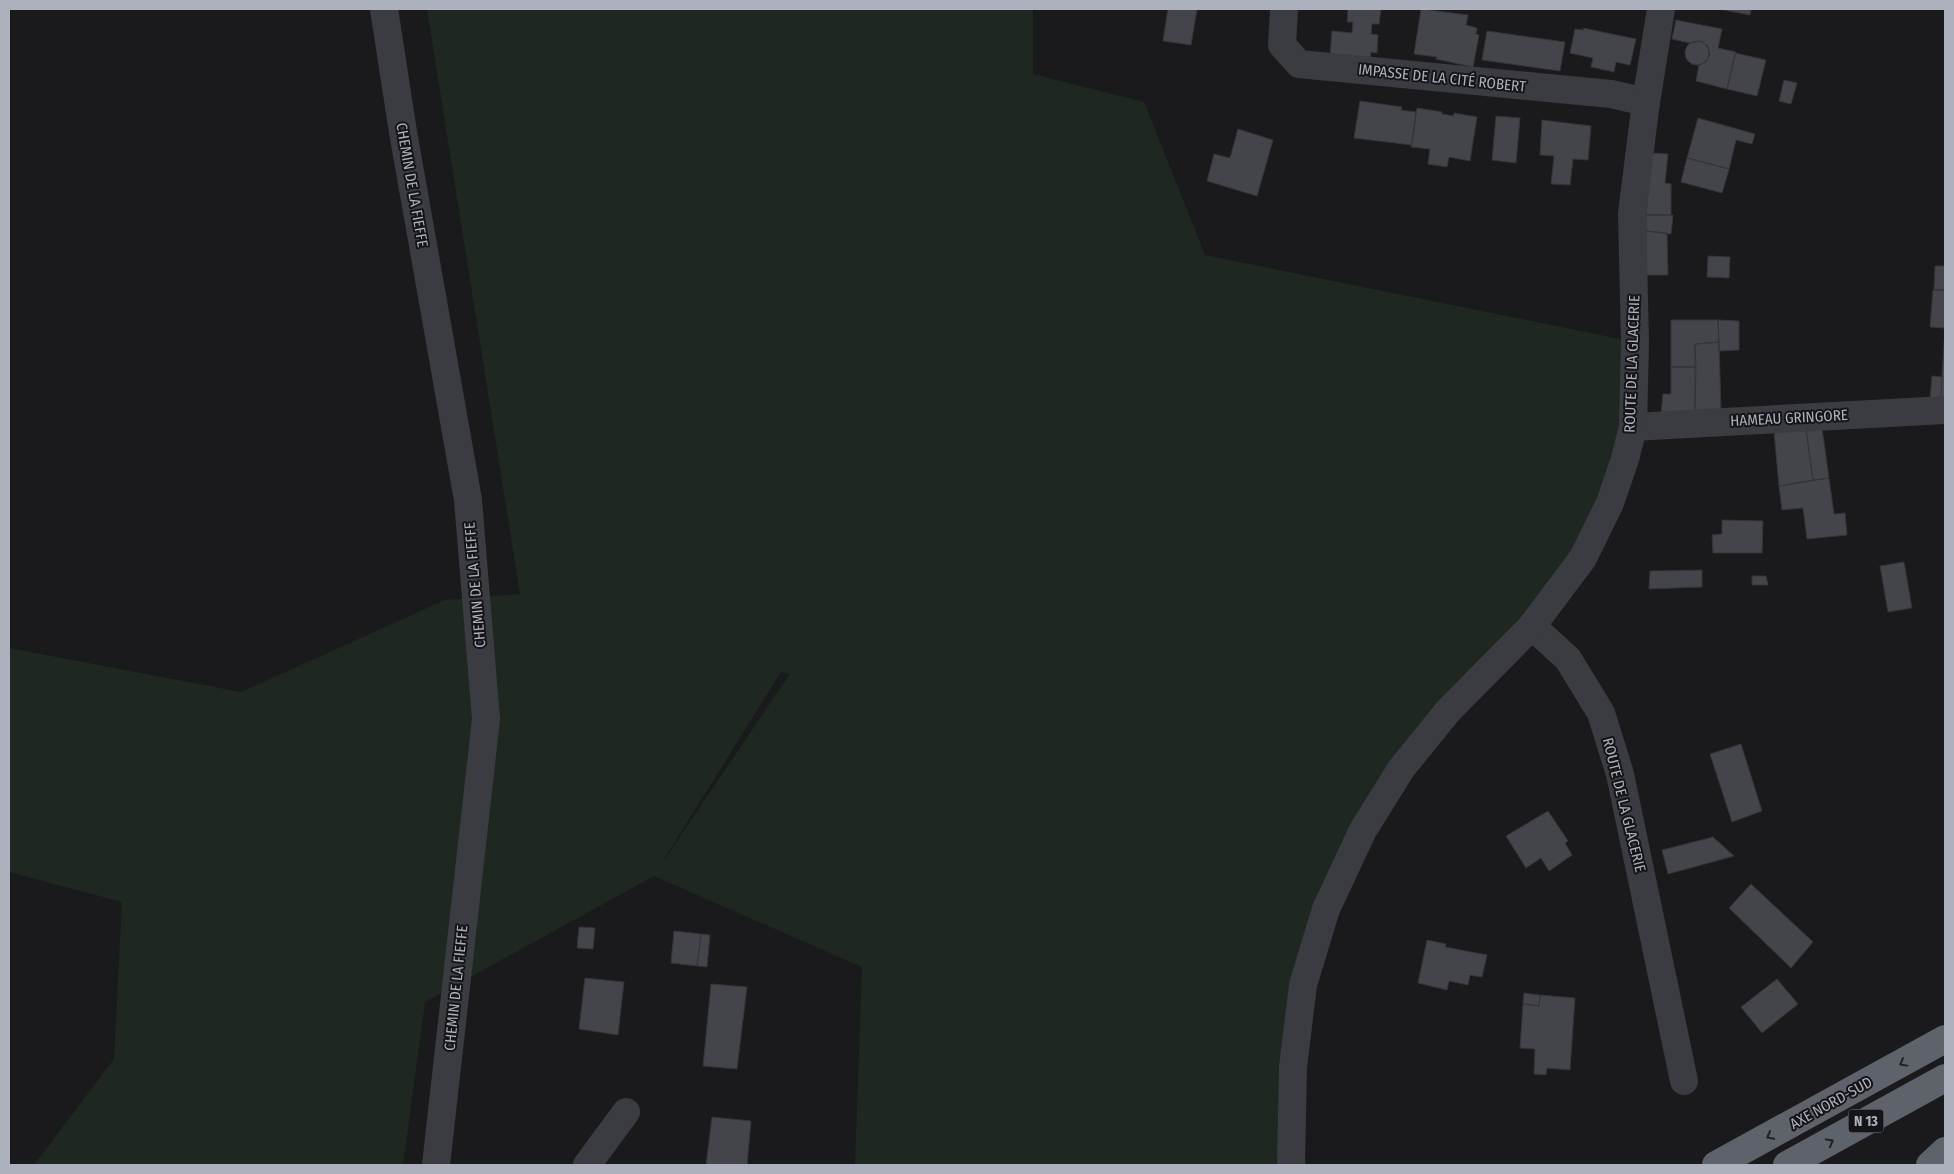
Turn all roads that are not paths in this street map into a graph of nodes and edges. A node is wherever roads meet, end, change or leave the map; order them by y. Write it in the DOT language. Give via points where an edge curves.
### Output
graph roads {
  1 [pos="384,9"];
  2 [pos="1284,9"];
  3 [pos="1661,9"];
  4 [pos="1646,102"];
  5 [pos="1945,410"];
  6 [pos="1633,427"];
  7 [pos="1532,626"];
  8 [pos="1945,1039"];
  9 [pos="1945,1078"];
  10 [pos="1684,1082"];
  11 [pos="626,1112"];
  12 [pos="1945,1151"];
  13 [pos="436,1165"];
  14 [pos="586,1165"];
  15 [pos="1291,1165"];
  16 [pos="1716,1165"];
  17 [pos="1787,1165"];
  18 [pos="1930,1165"];
  1 -- 13 [label="street, CHEMIN DE LA FIEFFE" via="468,500 486,719"];
  2 -- 4 [label="street, IMPASSE DE LA CITÉ ROBERT" via="1282,45 1299,64 1611,94"];
  3 -- 4 [label="street, ROUTE DE LA GLACERIE"];
  4 -- 6 [label="street, ROUTE DE LA GLACERIE" via="1632,213"];
  5 -- 6 [label="street, HAMEAU GRINGORE"];
  6 -- 7 [label="street, ROUTE DE LA GLACERIE" via="1610,502 1583,558"];
  7 -- 10 [label="street, ROUTE DE LA GLACERIE" via="1568,659 1601,713 1620,774"];
  7 -- 15 [label="street" via="1448,711 1401,769 1363,830 1326,909 1303,985 1293,1067"];
  8 -- 16 [label="highway, AXE NORD-SUD / N 13, one-way"];
  17 -- 9 [label="highway, N 13, one-way"];
  11 -- 14 [label="street"];
  12 -- 18 [label="highway"];
}
